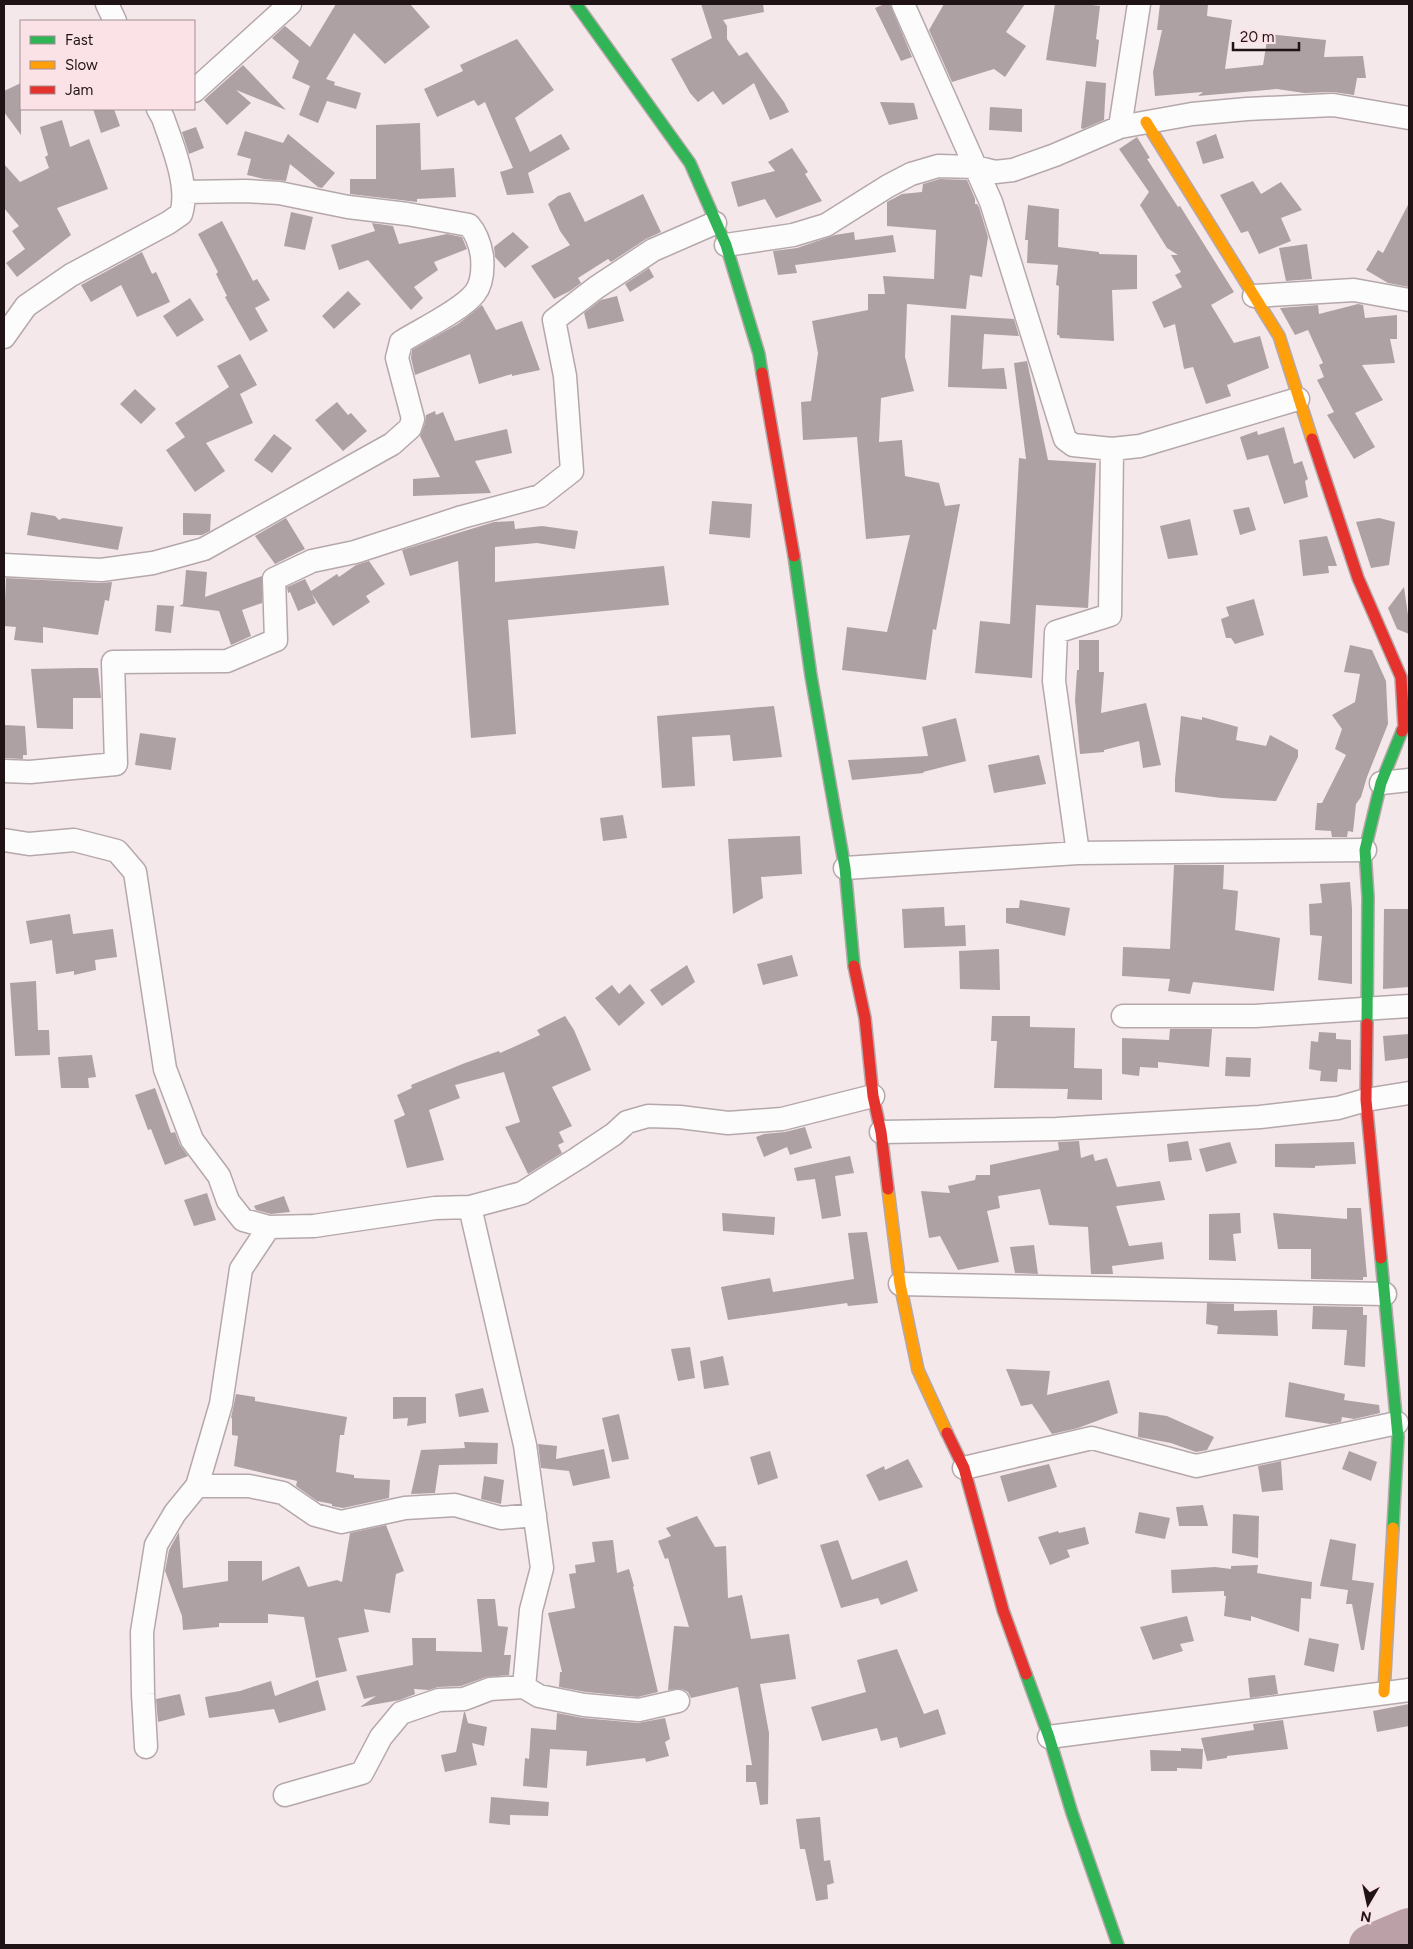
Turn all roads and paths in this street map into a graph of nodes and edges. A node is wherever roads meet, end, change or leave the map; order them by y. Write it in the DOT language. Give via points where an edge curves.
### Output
graph roads {
  1 [pos="107,4"];
  2 [pos="290,4"];
  3 [pos="576,4"];
  4 [pos="903,4"];
  5 [pos="1139,4"];
  6 [pos="115,20"];
  7 [pos="195,90"];
  8 [pos="165,112"];
  9 [pos="1409,118"];
  10 [pos="1146,122"];
  11 [pos="1120,127"];
  12 [pos="975,167"];
  13 [pos="184,192"];
  14 [pos="715,223"];
  15 [pos="726,244"];
  16 [pos="1254,296"];
  17 [pos="1409,300"];
  18 [pos="4,337"];
  19 [pos="1298,399"];
  20 [pos="1112,448"];
  21 [pos="4,565"];
  22 [pos="4,771"];
  23 [pos="1409,780"];
  24 [pos="1381,783"];
  25 [pos="4,840"];
  26 [pos="1365,850"];
  27 [pos="1078,853"];
  28 [pos="845,868"];
  29 [pos="1409,1006"];
  30 [pos="1366,1008"];
  31 [pos="1122,1016"];
  32 [pos="1409,1093"];
  33 [pos="874,1096"];
  34 [pos="1366,1100"];
  35 [pos="881,1132"];
  36 [pos="470,1207"];
  37 [pos="269,1226"];
  38 [pos="900,1284"];
  39 [pos="1386,1294"];
  40 [pos="1398,1423"];
  41 [pos="964,1468"];
  42 [pos="197,1486"];
  43 [pos="535,1515"];
  44 [pos="524,1687"];
  45 [pos="1409,1690"];
  46 [pos="1384,1692"];
  47 [pos="678,1701"];
  48 [pos="1049,1737"];
  49 [pos="146,1748"];
  50 [pos="285,1795"];
  51 [pos="1118,1945"];
  1 -- 6 [label="street"];
  2 -- 7 [label="street"];
  3 -- 14 [label="main road" via="690,163"];
  4 -- 12 [label="street"];
  5 -- 11 [label="street"];
  8 -- 13 [label="street"];
  9 -- 10 [label="street" via="1333,105 1247,109"];
  10 -- 11 [label="street"];
  10 -- 16 [label="main road"];
  11 -- 12 [label="street" via="1013,170 995,172"];
  12 -- 15 [label="street" via="938,166 911,174 826,225 793,235"];
  12 -- 20 [label="street" via="991,202 1065,439 1073,445"];
  13 -- 18 [label="street" via="181,214 70,275 26,306"];
  13 -- 21 [label="street" via="279,193 469,225 475,231 480,247 480,281 475,293 459,307 401,342 397,358 413,418 410,428 392,444 204,550 153,563 101,570"];
  14 -- 15 [label="main road"];
  14 -- 22 [label="street" via="653,250 554,320 565,376 572,472 540,496 355,552 312,561 274,579 276,640 227,661 113,662 116,764 30,772"];
  15 -- 28 [label="main road" via="759,354"];
  16 -- 17 [label="street" via="1354,290"];
  16 -- 19 [label="main road" via="1279,336"];
  19 -- 20 [label="street" via="1140,446"];
  19 -- 24 [label="main road" via="1358,578 1401,677 1404,726"];
  20 -- 27 [label="street" via="1110,615 1056,632 1054,681"];
  23 -- 24 [label="street"];
  24 -- 26 [label="main road"];
  25 -- 37 [label="street" via="29,844 74,840 117,851 135,872 165,1069 192,1140 219,1176 228,1201 242,1220"];
  26 -- 27 [label="street"];
  26 -- 30 [label="main road" via="1368,897"];
  27 -- 28 [label="street"];
  28 -- 33 [label="main road" via="853,963"];
  29 -- 30 [label="street"];
  30 -- 31 [label="street" via="1254,1016"];
  30 -- 34 [label="main road"];
  32 -- 34 [label="street"];
  33 -- 35 [label="main road"];
  33 -- 36 [label="street" via="782,1119 728,1123 648,1116 626,1122 614,1134 522,1193"];
  34 -- 35 [label="street" via="1338,1108 1260,1117 1057,1129"];
  34 -- 39 [label="main road"];
  35 -- 38 [label="main road"];
  36 -- 37 [label="street" via="436,1208 314,1226"];
  36 -- 43 [label="street" via="525,1445"];
  37 -- 42 [label="street" via="241,1269 221,1404"];
  38 -- 39 [label="street"];
  38 -- 41 [label="main road" via="918,1370"];
  39 -- 40 [label="main road"];
  40 -- 41 [label="street" via="1196,1466 1092,1438"];
  40 -- 46 [label="main road"];
  41 -- 48 [label="main road" via="1003,1610"];
  42 -- 43 [label="street" via="249,1486 283,1493 315,1515 341,1522 405,1508 455,1505 501,1518"];
  42 -- 49 [label="street" via="175,1513 156,1545 142,1632"];
  43 -- 44 [label="street" via="542,1568 531,1610"];
  44 -- 47 [label="street" via="539,1696 584,1705 639,1710"];
  44 -- 50 [label="street" via="490,1689 464,1699 439,1700 401,1713 381,1737 362,1773"];
  45 -- 46 [label="street"];
  46 -- 48 [label="street"];
  48 -- 51 [label="main road"];
}
